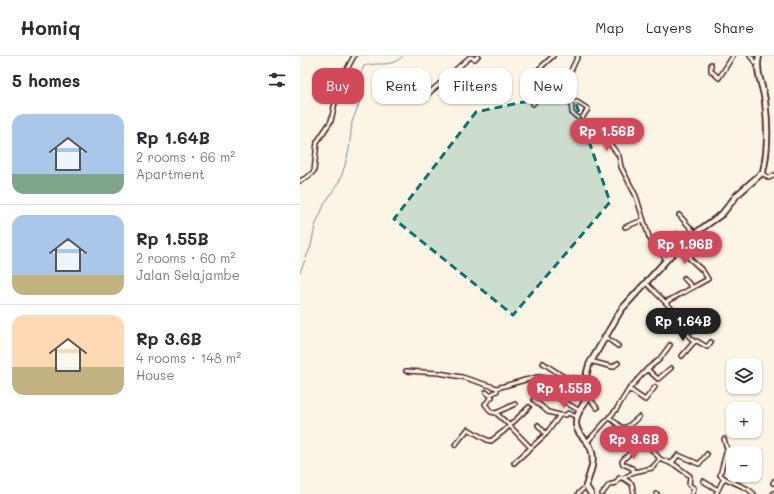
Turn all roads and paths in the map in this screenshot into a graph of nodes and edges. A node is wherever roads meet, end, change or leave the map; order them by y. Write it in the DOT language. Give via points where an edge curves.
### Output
graph roads {
  1 [pos="354,56"];
  2 [pos="478,56"];
  3 [pos="553,56"];
  4 [pos="578,56"];
  5 [pos="733,56"];
  6 [pos="750,56"];
  7 [pos="759,56"];
  8 [pos="711,64"];
  9 [pos="757,64"];
  10 [pos="540,68"];
  11 [pos="572,68"];
  12 [pos="431,91"];
  13 [pos="577,102"];
  14 [pos="571,104"];
  15 [pos="580,121"];
  16 [pos="762,173"];
  17 [pos="774,175"];
  18 [pos="300,181"];
  19 [pos="679,215"];
  20 [pos="643,220"];
  21 [pos="625,227"];
  22 [pos="677,234"];
  23 [pos="696,234"];
  24 [pos="687,242"];
  25 [pos="667,260"];
  26 [pos="684,278"];
  27 [pos="646,283"];
  28 [pos="692,287"];
  29 [pos="666,302"];
  30 [pos="712,325"];
  31 [pos="685,331"];
  32 [pos="604,336"];
  33 [pos="694,342"];
  34 [pos="711,342"];
  35 [pos="670,345"];
  36 [pos="618,346"];
  37 [pos="682,356"];
  38 [pos="590,361"];
  39 [pos="543,363"];
  40 [pos="618,363"];
  41 [pos="671,368"];
  42 [pos="648,369"];
  43 [pos="406,372"];
  44 [pos="564,377"];
  45 [pos="547,378"];
  46 [pos="584,380"];
  47 [pos="655,387"];
  48 [pos="497,388"];
  49 [pos="629,389"];
  50 [pos="486,392"];
  51 [pos="490,395"];
  52 [pos="589,395"];
  53 [pos="534,400"];
  54 [pos="515,404"];
  55 [pos="529,406"];
  56 [pos="598,408"];
  57 [pos="580,411"];
  58 [pos="496,413"];
  59 [pos="560,415"];
  60 [pos="577,417"];
  61 [pos="610,417"];
  62 [pos="639,417"];
  63 [pos="509,425"];
  64 [pos="538,425"];
  65 [pos="546,434"];
  66 [pos="724,440"];
  67 [pos="587,442"];
  68 [pos="646,443"];
  69 [pos="455,445"];
  70 [pos="638,445"];
  71 [pos="530,448"];
  72 [pos="706,454"];
  73 [pos="660,459"];
  74 [pos="514,463"];
  75 [pos="671,464"];
  76 [pos="634,472"];
  77 [pos="623,478"];
  78 [pos="724,478"];
  79 [pos="703,481"];
  80 [pos="586,486"];
  81 [pos="718,490"];
  82 [pos="578,494"];
  83 [pos="591,494"];
  84 [pos="602,494"];
  85 [pos="634,494"];
  86 [pos="692,494"];
  87 [pos="716,494"];
  88 [pos="754,494"];
  1 -- 18 [label="street" via="339,84 329,124 317,142 314,171"];
  2 -- 12 [label="street" via="470,57"];
  3 -- 10 [label="street"];
  4 -- 11 [label="street"];
  5 -- 8 [label="street" via="719,78 711,72"];
  6 -- 9 [label="street"];
  7 -- 9 [label="street"];
  9 -- 16 [label="street" via="767,122"];
  13 -- 15 [label="street" via="588,109"];
  14 -- 15 [label="street" via="572,113"];
  15 -- 20 [label="street" via="607,140 619,156"];
  16 -- 17 [label="street" via="768,178"];
  16 -- 23 [label="street" via="737,195 722,214"];
  19 -- 23 [label="street"];
  20 -- 21 [label="street"];
  20 -- 25 [label="street" via="654,246"];
  22 -- 24 [label="street"];
  23 -- 24 [label="street"];
  24 -- 25 [label="street"];
  24 -- 28 [label="street" via="697,248 689,258 704,271 708,279"];
  25 -- 27 [label="street"];
  26 -- 28 [label="street"];
  27 -- 29 [label="street"];
  27 -- 32 [label="street" via="621,310"];
  28 -- 29 [label="street"];
  29 -- 31 [label="street" via="674,312 677,327"];
  30 -- 31 [label="street"];
  31 -- 33 [label="street"];
  32 -- 36 [label="street"];
  32 -- 38 [label="street"];
  33 -- 34 [label="street" via="708,347"];
  33 -- 37 [label="street"];
  35 -- 42 [label="street" via="659,360"];
  38 -- 40 [label="street" via="613,367"];
  38 -- 46 [label="street"];
  39 -- 44 [label="street"];
  41 -- 42 [label="street" via="659,379"];
  42 -- 49 [label="street"];
  43 -- 48 [label="street" via="439,373"];
  44 -- 46 [label="street"];
  44 -- 57 [label="street" via="555,396"];
  45 -- 48 [label="street" via="538,377"];
  46 -- 52 [label="street"];
  47 -- 49 [label="street" via="645,400"];
  48 -- 51 [label="street" via="497,391"];
  49 -- 61 [label="street"];
  50 -- 51 [label="street"];
  51 -- 58 [label="street" via="492,398 485,404 492,414"];
  52 -- 56 [label="street"];
  52 -- 57 [label="street"];
  53 -- 59 [label="street" via="548,412"];
  54 -- 58 [label="street"];
  55 -- 63 [label="street"];
  57 -- 60 [label="street"];
  58 -- 63 [label="street"];
  59 -- 60 [label="street" via="568,413"];
  59 -- 65 [label="street"];
  60 -- 67 [label="street" via="576,428"];
  61 -- 62 [label="street" via="622,428"];
  61 -- 67 [label="street"];
  63 -- 69 [label="street" via="490,441 467,429"];
  63 -- 71 [label="street"];
  64 -- 65 [label="street"];
  65 -- 71 [label="street"];
  66 -- 78 [label="street" via="727,449 720,475"];
  67 -- 80 [label="street" via="592,449 592,457"];
  68 -- 73 [label="street"];
  70 -- 76 [label="street" via="622,461"];
  71 -- 74 [label="street"];
  72 -- 75 [label="street" via="699,464 678,455"];
  73 -- 75 [label="street"];
  73 -- 76 [label="street" via="652,468"];
  75 -- 86 [label="street" via="690,476 689,485 694,488"];
  76 -- 77 [label="street"];
  77 -- 84 [label="street" via="609,485"];
  77 -- 85 [label="street" via="632,484"];
  78 -- 81 [label="street"];
  78 -- 88 [label="street"];
  79 -- 81 [label="street"];
  80 -- 82 [label="street"];
  80 -- 83 [label="street"];
  81 -- 87 [label="street"];
}
